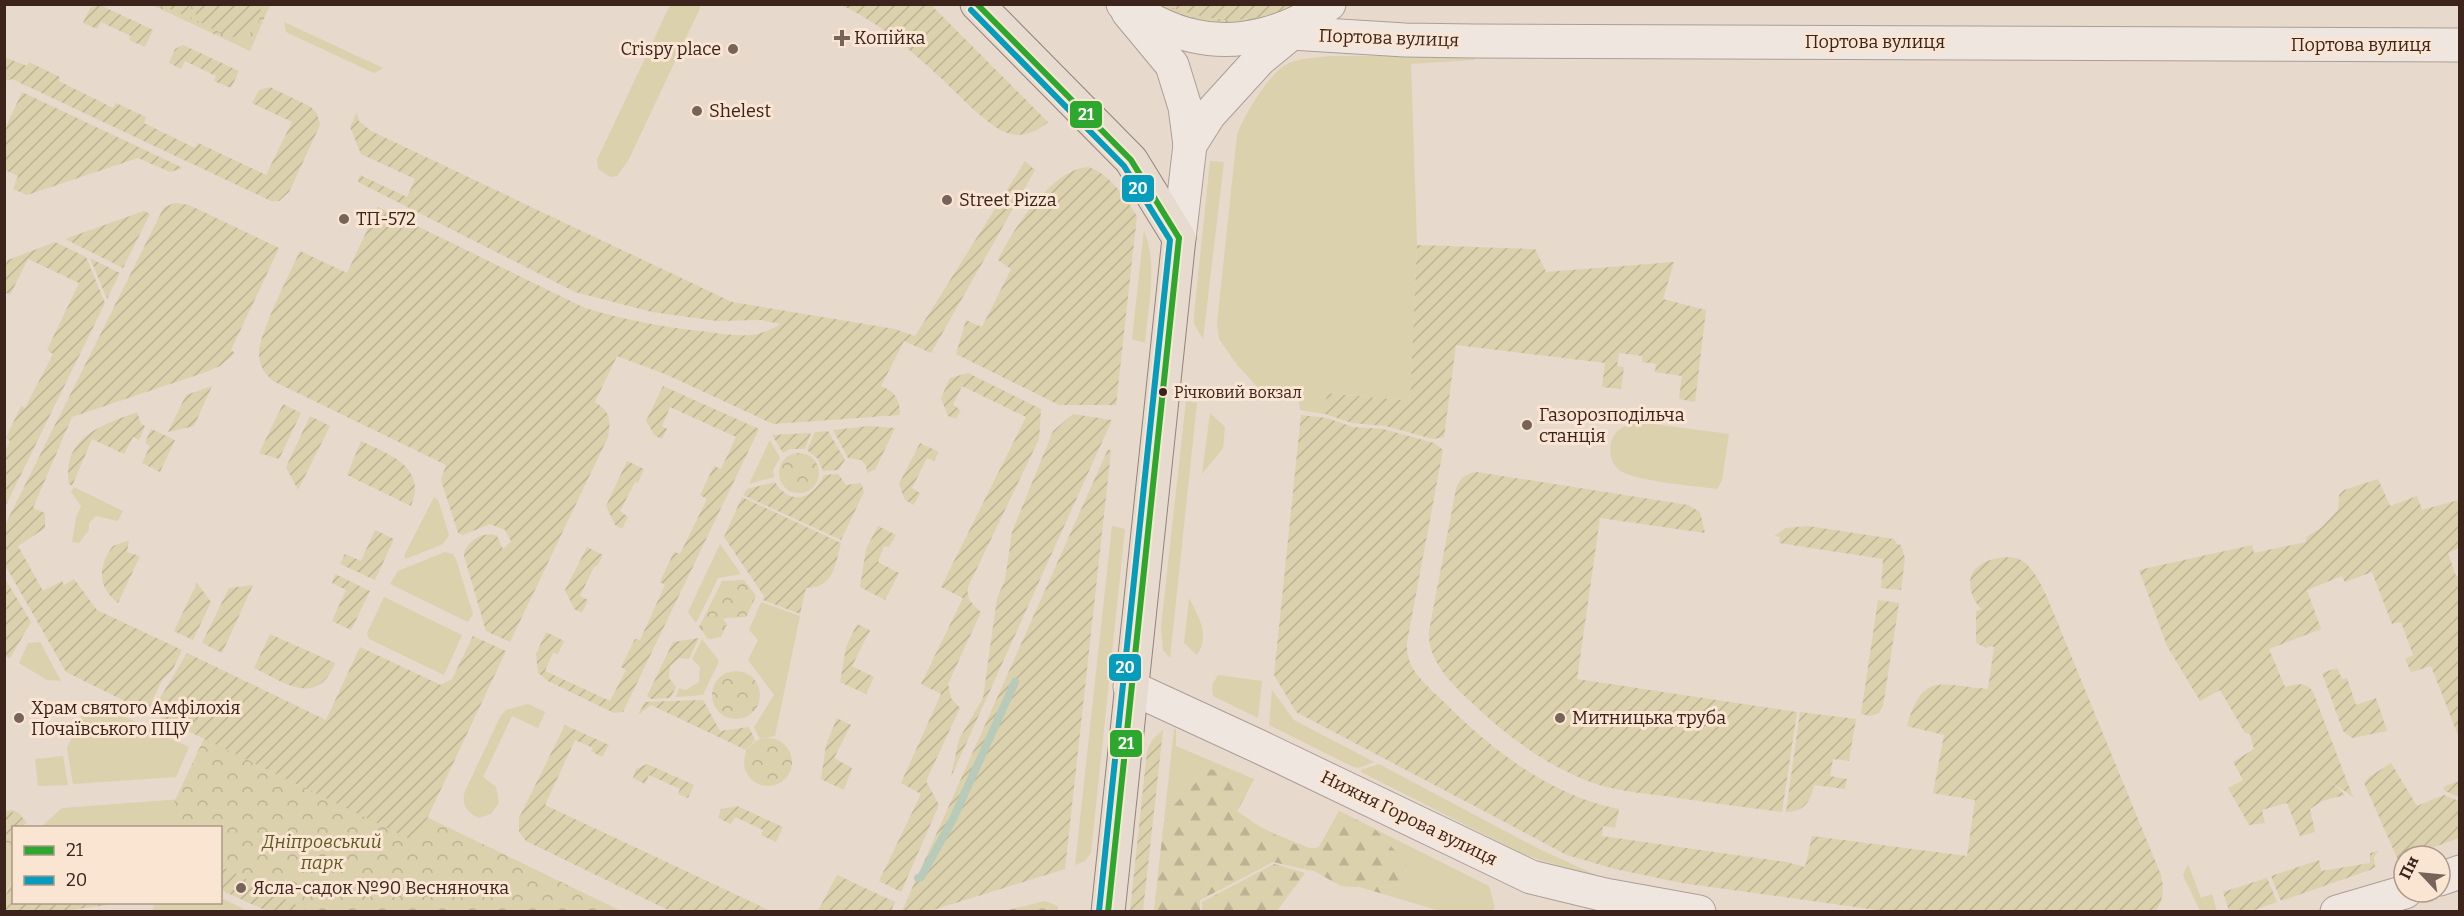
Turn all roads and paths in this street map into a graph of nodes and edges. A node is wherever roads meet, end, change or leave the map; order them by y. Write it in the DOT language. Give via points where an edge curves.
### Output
graph roads {
  1 [pos="977,4"];
  2 [pos="1123,4"];
  3 [pos="1310,18"];
  4 [pos="2460,45"];
  5 [pos="1190,144"];
  6 [pos="1179,238"];
  7 [pos="1130,687"];
  8 [pos="2392,896"];
  9 [pos="1108,912"];
  10 [pos="1699,912"];
  11 [pos="2337,912"];
  1 -- 6 [label="main road" via="1131,160"];
  2 -- 3 [label="street" via="1194,36 1223,39 1263,36"];
  2 -- 5 [label="street" via="1172,65 1185,107"];
  3 -- 4 [label="street, Портова вулиця" via="1405,40"];
  3 -- 5 [label="street" via="1263,56 1209,115"];
  5 -- 6 [label="street"];
  6 -- 7 [label="main road"];
  7 -- 9 [label="main road"];
  7 -- 10 [label="street, Нижня Горова вулиця" via="1531,876 1605,895"];
  8 -- 11 [label="street"];
}
